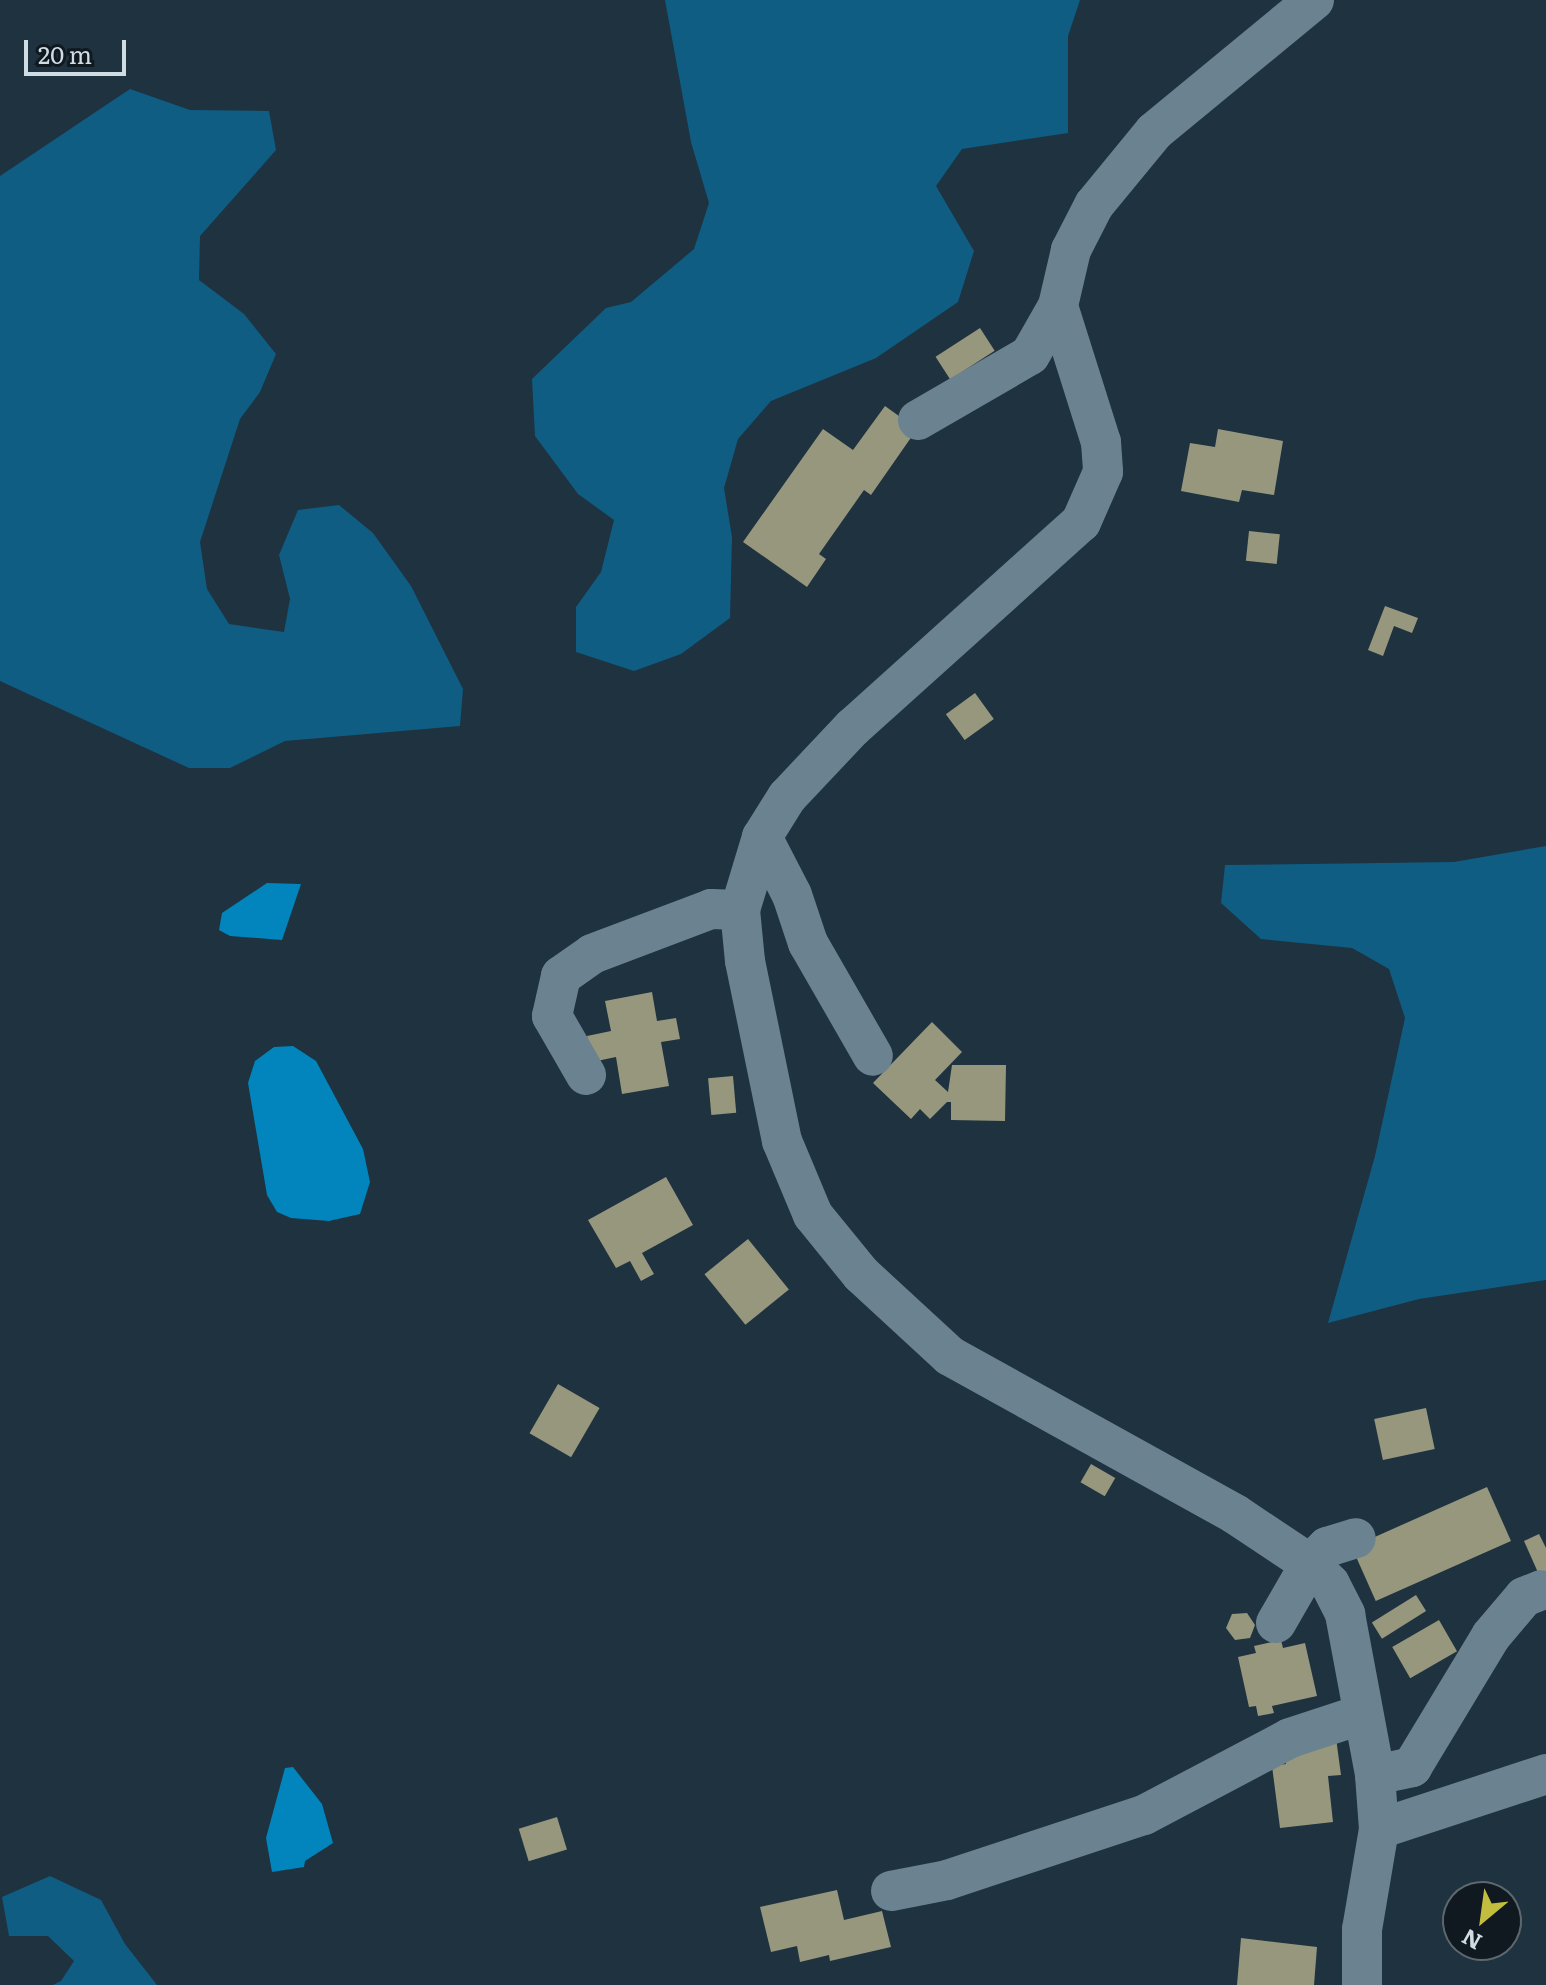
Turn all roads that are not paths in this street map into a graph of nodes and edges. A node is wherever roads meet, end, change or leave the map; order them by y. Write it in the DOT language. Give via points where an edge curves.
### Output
graph roads {
  1 [pos="1314,0"];
  2 [pos="1058,306"];
  3 [pos="918,420"];
  4 [pos="762,837"];
  5 [pos="740,910"];
  6 [pos="873,1056"];
  7 [pos="586,1075"];
  8 [pos="1356,1538"];
  9 [pos="1310,1564"];
  10 [pos="1541,1590"];
  11 [pos="1276,1623"];
  12 [pos="1363,1714"];
  13 [pos="1546,1774"];
  14 [pos="1375,1775"];
  15 [pos="1379,1829"];
  16 [pos="891,1891"];
  17 [pos="1362,1985"];
  1 -- 2 [label="street" via="1154,132 1094,205 1071,250"];
  2 -- 3 [label="street" via="1030,355"];
  2 -- 4 [label="street" via="1101,442 1103,472 1081,522 853,727 787,797"];
  4 -- 5 [label="street"];
  4 -- 6 [label="street" via="792,895 808,943"];
  5 -- 7 [label="street" via="711,909 592,954 561,976 552,1016"];
  5 -- 9 [label="street" via="745,961 782,1141 813,1215 861,1274 950,1356 1235,1514"];
  8 -- 9 [label="street" via="1327,1547"];
  9 -- 11 [label="street"];
  9 -- 12 [label="street" via="1330,1584 1345,1614"];
  10 -- 14 [label="street" via="1524,1597 1491,1636 1412,1767"];
  12 -- 14 [label="street"];
  12 -- 16 [label="street" via="1290,1738 1144,1815 947,1880"];
  13 -- 15 [label="street"];
  14 -- 15 [label="street"];
  15 -- 17 [label="street" via="1362,1929"];
}
